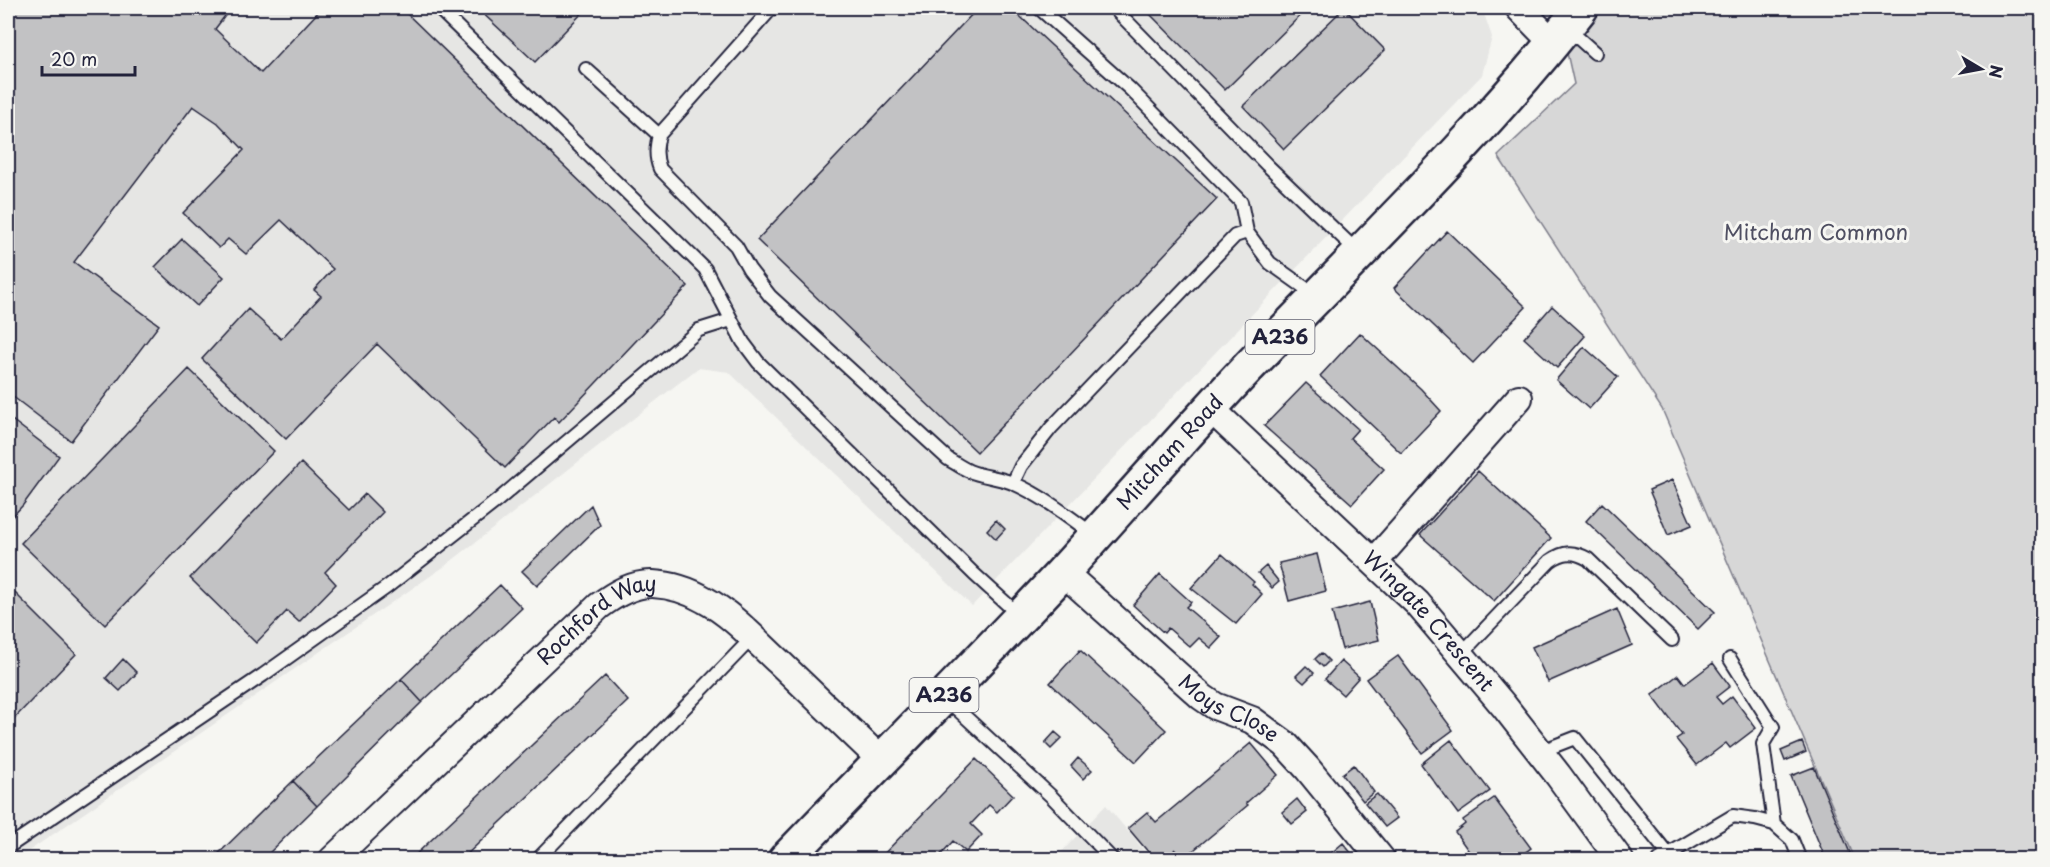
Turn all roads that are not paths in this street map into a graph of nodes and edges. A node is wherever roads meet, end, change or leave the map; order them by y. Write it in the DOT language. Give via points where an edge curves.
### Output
graph roads {
  1 [pos="438,8"];
  2 [pos="772,8"];
  3 [pos="1039,8"];
  4 [pos="1114,8"];
  5 [pos="1519,8"];
  6 [pos="1567,26"];
  7 [pos="1595,53"];
  8 [pos="586,69"];
  9 [pos="659,135"];
  10 [pos="1246,232"];
  11 [pos="1360,254"];
  12 [pos="1319,297"];
  13 [pos="731,320"];
  14 [pos="1519,398"];
  15 [pos="1211,409"];
  16 [pos="1013,483"];
  17 [pos="1095,536"];
  18 [pos="1375,561"];
  19 [pos="1063,572"];
  20 [pos="1021,616"];
  21 [pos="753,637"];
  22 [pos="1672,640"];
  23 [pos="1461,654"];
  24 [pos="1730,659"];
  25 [pos="943,696"];
  26 [pos="1539,752"];
  27 [pos="881,760"];
  28 [pos="1774,824"];
  29 [pos="8,847"];
  30 [pos="1663,857"];
  31 [pos="332,860"];
  32 [pos="537,860"];
  33 [pos="785,860"];
  34 [pos="1113,860"];
  35 [pos="1382,860"];
  36 [pos="1620,860"];
  37 [pos="1800,860"];
  1 -- 13 [label="lane" via="705,269"];
  2 -- 9 [label="lane"];
  3 -- 10 [label="lane" via="1130,89 1241,202"];
  4 -- 11 [label="lane"];
  5 -- 6 [label="street"];
  6 -- 7 [label="lane"];
  6 -- 11 [label="main road, Mitcham Road / A236" via="1471,137"];
  8 -- 9 [label="lane"];
  9 -- 16 [label="lane" via="656,146 660,169 736,246 770,296 948,459 971,472"];
  10 -- 12 [label="lane" via="1270,263"];
  10 -- 16 [label="lane" via="1235,236 1052,428 1021,466"];
  11 -- 12 [label="main road, Mitcham Road / A236"];
  12 -- 15 [label="main road, Mitcham Road / A236"];
  13 -- 20 [label="lane" via="759,362"];
  13 -- 29 [label="lane" via="699,330 498,500 387,587"];
  14 -- 18 [label="street"];
  15 -- 17 [label="main road, Mitcham Road / A236"];
  15 -- 18 [label="street, Wingate Crescent"];
  16 -- 17 [label="lane" via="1053,504"];
  17 -- 19 [label="main road, Mitcham Road / A236"];
  18 -- 23 [label="street, Wingate Crescent"];
  19 -- 20 [label="main road, Mitcham Road / A236"];
  19 -- 35 [label="street, Moys Close" via="1202,697 1252,720 1285,744"];
  20 -- 25 [label="main road, Mitcham Road / A236"];
  21 -- 27 [label="street, Rochford Way"];
  21 -- 31 [label="street, Rochford Way" via="689,592 652,584 615,595 576,627"];
  21 -- 32 [label="lane"];
  22 -- 23 [label="lane" via="1588,559 1572,552 1550,561"];
  23 -- 26 [label="street, Wingate Crescent"];
  24 -- 28 [label="lane" via="1773,727 1763,744"];
  25 -- 27 [label="main road, Mitcham Road / A236"];
  25 -- 34 [label="lane"];
  26 -- 30 [label="lane" via="1575,738"];
  26 -- 36 [label="street, Wingate Crescent"];
  27 -- 33 [label="main road, Mitcham Road / A236"];
  28 -- 30 [label="lane" via="1733,816"];
  28 -- 37 [label="lane" via="1792,840"];
}
